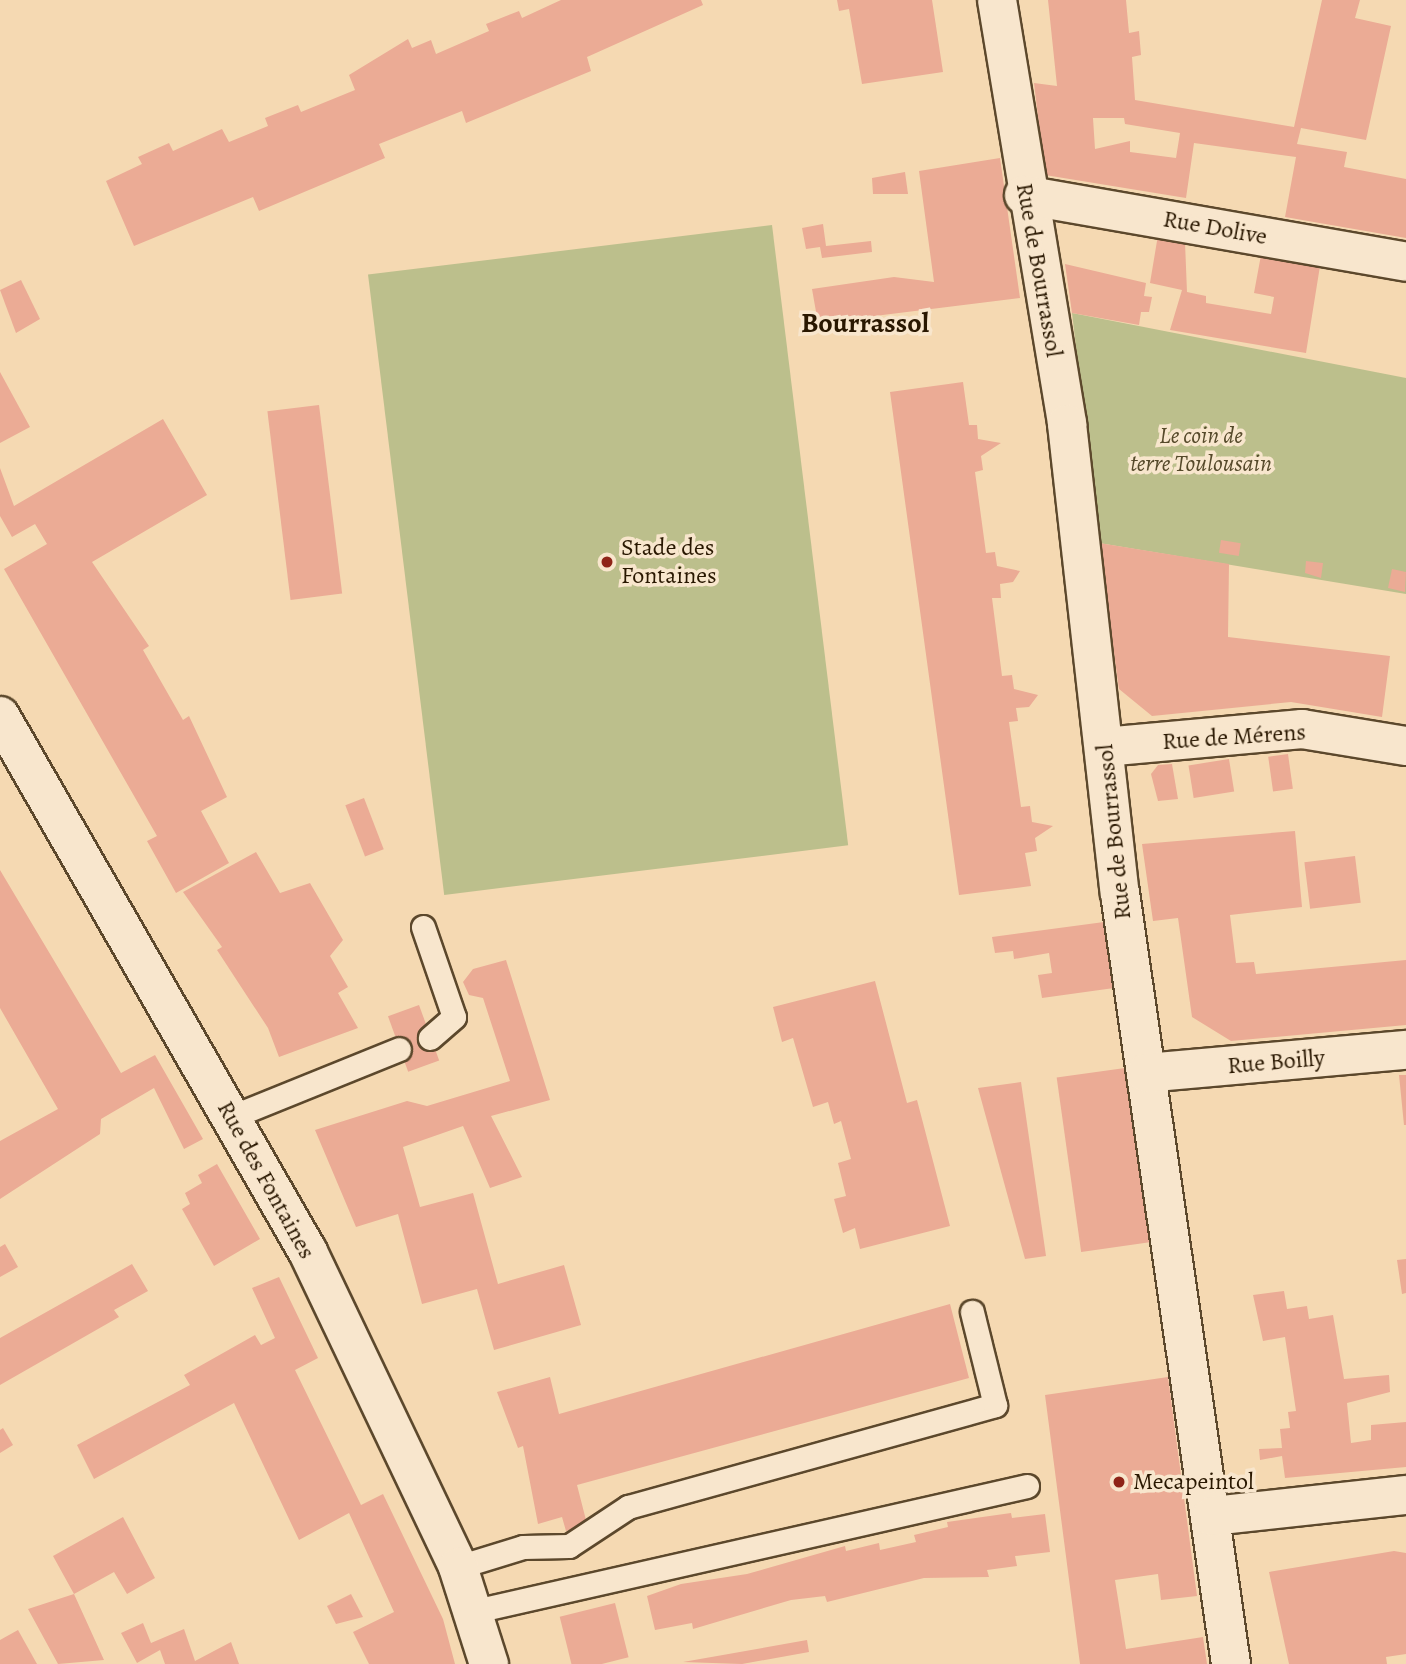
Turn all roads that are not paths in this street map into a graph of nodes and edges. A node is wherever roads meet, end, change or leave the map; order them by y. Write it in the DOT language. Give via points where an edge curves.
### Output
graph roads {
  1 [pos="997,0"];
  2 [pos="1024,195"];
  3 [pos="1406,262"];
  4 [pos="0,716"];
  5 [pos="1406,746"];
  6 [pos="1104,747"];
  7 [pos="423,927"];
  8 [pos="430,1038"];
  9 [pos="399,1049"];
  10 [pos="1406,1050"];
  11 [pos="1146,1073"];
  12 [pos="231,1117"];
  13 [pos="972,1312"];
  14 [pos="1027,1486"];
  15 [pos="1406,1496"];
  16 [pos="1212,1516"];
  17 [pos="458,1567"];
  18 [pos="475,1611"];
  19 [pos="489,1664"];
  20 [pos="1231,1664"];
  1 -- 2 [label="street, Rue de Bourrassol"];
  2 -- 3 [label="street, Rue Dolive"];
  2 -- 6 [label="street, Rue de Bourrassol" via="1067,424"];
  4 -- 12 [label="street, Rue des Fontaines"];
  5 -- 6 [label="street, Rue de Mérens" via="1302,729"];
  6 -- 11 [label="street, Rue de Bourrassol"];
  7 -- 8 [label="lane" via="454,1017"];
  9 -- 12 [label="lane"];
  10 -- 11 [label="street, Rue Boilly"];
  11 -- 16 [label="street, Rue de Bourrassol"];
  12 -- 17 [label="street, Rue des Fontaines" via="308,1252"];
  13 -- 17 [label="lane" via="995,1405 628,1507 569,1546 523,1547"];
  14 -- 18 [label="lane"];
  15 -- 16 [label="street"];
  16 -- 20 [label="street, Rue de Bourrassol"];
  17 -- 18 [label="street, Rue des Fontaines"];
  18 -- 19 [label="street, Rue des Fontaines"];
}
